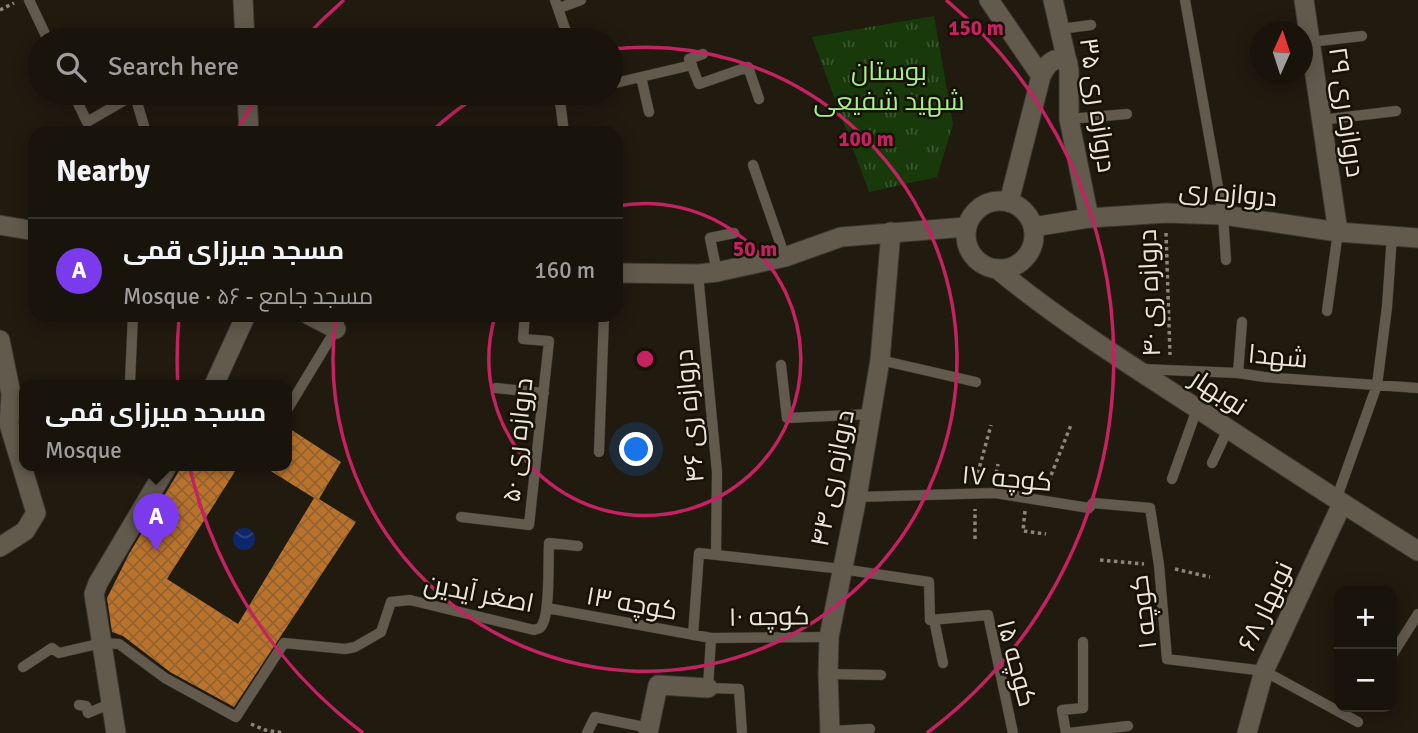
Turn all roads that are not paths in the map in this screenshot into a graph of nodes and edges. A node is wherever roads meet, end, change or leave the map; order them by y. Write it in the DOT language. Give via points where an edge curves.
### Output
graph roads {
  1 [pos="29,0"];
  2 [pos="243,0"];
  3 [pos="581,0"];
  4 [pos="989,0"];
  5 [pos="1053,0"];
  6 [pos="1185,0"];
  7 [pos="1304,0"];
  8 [pos="557,4"];
  9 [pos="1307,21"];
  10 [pos="1091,25"];
  11 [pos="42,28"];
  12 [pos="244,28"];
  13 [pos="565,28"];
  14 [pos="1060,29"];
  15 [pos="1362,36"];
  16 [pos="1313,42"];
  17 [pos="704,54"];
  18 [pos="1068,63"];
  19 [pos="1313,63"];
  20 [pos="692,65"];
  21 [pos="1041,76"];
  22 [pos="641,77"];
  23 [pos="623,81"];
  24 [pos="759,99"];
  25 [pos="79,105"];
  26 [pos="116,105"];
  27 [pos="138,105"];
  28 [pos="248,105"];
  29 [pos="560,105"];
  30 [pos="1396,111"];
  31 [pos="649,112"];
  32 [pos="1127,114"];
  33 [pos="1069,119"];
  34 [pos="1321,120"];
  35 [pos="144,126"];
  36 [pos="249,126"];
  37 [pos="563,126"];
  38 [pos="753,165"];
  39 [pos="1009,202"];
  40 [pos="1223,215"];
  41 [pos="1089,218"];
  42 [pos="0,225"];
  43 [pos="966,227"];
  44 [pos="1033,227"];
  45 [pos="28,230"];
  46 [pos="891,232"];
  47 [pos="1338,232"];
  48 [pos="734,233"];
  49 [pos="1392,235"];
  50 [pos="1418,238"];
  51 [pos="785,257"];
  52 [pos="1226,260"];
  53 [pos="997,270"];
  54 [pos="623,273"];
  55 [pos="707,273"];
  56 [pos="1327,311"];
  57 [pos="133,322"];
  58 [pos="243,322"];
  59 [pos="339,322"];
  60 [pos="524,322"];
  61 [pos="604,322"];
  62 [pos="1242,322"];
  63 [pos="0,340"];
  64 [pos="880,360"];
  65 [pos="781,365"];
  66 [pos="1135,369"];
  67 [pos="1238,373"];
  68 [pos="130,380"];
  69 [pos="216,380"];
  70 [pos="976,382"];
  71 [pos="1377,385"];
  72 [pos="496,388"];
  73 [pos="1418,388"];
  74 [pos="544,393"];
  75 [pos="6,396"];
  76 [pos="292,402"];
  77 [pos="1198,409"];
  78 [pos="872,414"];
  79 [pos="1228,429"];
  80 [pos="600,452"];
  81 [pos="19,457"];
  82 [pos="1212,463"];
  83 [pos="23,471"];
  84 [pos="164,471"];
  85 [pos="1172,480"];
  86 [pos="857,497"];
  87 [pos="1339,502"];
  88 [pos="1150,509"];
  89 [pos="461,517"];
  90 [pos="578,546"];
  91 [pos="0,547"];
  92 [pos="1418,551"];
  93 [pos="716,554"];
  94 [pos="842,569"];
  95 [pos="547,608"];
  96 [pos="1418,614"];
  97 [pos="934,620"];
  98 [pos="692,635"];
  99 [pos="829,637"];
  100 [pos="711,638"];
  101 [pos="1083,642"];
  102 [pos="102,643"];
  103 [pos="1396,649"];
  104 [pos="943,663"];
  105 [pos="23,667"];
  106 [pos="1264,671"];
  107 [pos="828,674"];
  108 [pos="881,675"];
  109 [pos="708,688"];
  110 [pos="112,704"];
  111 [pos="79,705"];
  112 [pos="1358,722"];
  113 [pos="1128,726"];
  114 [pos="870,729"];
  115 [pos="648,730"];
  116 [pos="830,732"];
  117 [pos="116,733"];
  118 [pos="587,733"];
  119 [pos="743,733"];
  120 [pos="1013,733"];
  121 [pos="1067,733"];
  122 [pos="1247,733"];
  1 -- 11 [label="lane"];
  2 -- 12 [label="street"];
  3 -- 8 [label="lane"];
  4 -- 21 [label="street"];
  5 -- 14 [label="street, دروازه ری ۳۵"];
  6 -- 40 [label="lane"];
  7 -- 9 [label="street, دروازه ری ۲۹"];
  8 -- 13 [label="lane"];
  10 -- 14 [label="lane"];
  14 -- 18 [label="street, دروازه ری ۳۵"];
  15 -- 16 [label="lane"];
  17 -- 20 [label="lane" via="690,59"];
  18 -- 21 [label="street" via="1053,60"];
  18 -- 33 [label="street, دروازه ری ۳۵"];
  19 -- 34 [label="street, دروازه ری ۲۹"];
  20 -- 22 [label="lane"];
  20 -- 24 [label="lane" via="699,84 748,67"];
  21 -- 39 [label="street"];
  22 -- 23 [label="lane"];
  22 -- 31 [label="lane"];
  25 -- 26 [label="lane" via="87,121"];
  27 -- 35 [label="lane"];
  28 -- 36 [label="street"];
  29 -- 37 [label="lane"];
  30 -- 34 [label="lane"];
  32 -- 33 [label="lane"];
  33 -- 41 [label="street, دروازه ری ۳۵"];
  34 -- 47 [label="street, دروازه ری ۲۹"];
  38 -- 51 [label="lane"];
  39 -- 43 [label="street" via="982,206"];
  39 -- 44 [label="street" via="1020,207"];
  40 -- 41 [label="street, دروازه ری"];
  40 -- 47 [label="street, دروازه ری"];
  40 -- 52 [label="lane"];
  41 -- 44 [label="street, دروازه ری"];
  42 -- 45 [label="street"];
  43 -- 46 [label="street"];
  43 -- 53 [label="street" via="972,255"];
  44 -- 53 [label="street" via="1033,243 1026,258"];
  46 -- 51 [label="street" via="841,237"];
  46 -- 64 [label="street, دروازه ری ۴۴"];
  47 -- 49 [label="street, دروازه ری"];
  47 -- 56 [label="lane"];
  48 -- 55 [label="lane, دروازه ری ۴۶" via="710,238"];
  49 -- 50 [label="street, دروازه ری"];
  49 -- 71 [label="lane"];
  51 -- 55 [label="street"];
  53 -- 66 [label="street, نوبهار"];
  54 -- 55 [label="street"];
  55 -- 93 [label="lane, دروازه ری ۴۶" via="717,472"];
  57 -- 68 [label="lane"];
  58 -- 69 [label="street"];
  59 -- 76 [label="lane"];
  60 -- 74 [label="lane, دروازه ری ۵۰" via="523,339 549,341"];
  61 -- 80 [label="lane"];
  62 -- 67 [label="lane"];
  63 -- 75 [label="street"];
  64 -- 70 [label="lane"];
  64 -- 78 [label="street, دروازه ری ۴۴"];
  65 -- 78 [label="lane" via="787,418"];
  66 -- 67 [label="lane, شهدا"];
  66 -- 77 [label="street, نوبهار"];
  67 -- 71 [label="lane, شهدا"];
  71 -- 73 [label="lane, شهدا"];
  71 -- 87 [label="lane"];
  72 -- 74 [label="lane"];
  74 -- 89 [label="lane, دروازه ری ۵۰" via="529,525"];
  75 -- 81 [label="street"];
  77 -- 79 [label="street, نوبهار"];
  77 -- 85 [label="lane"];
  78 -- 86 [label="street, دروازه ری ۴۴"];
  79 -- 82 [label="lane"];
  79 -- 87 [label="street, نوبهار"];
  83 -- 91 [label="street" via="36,513 25,531"];
  84 -- 102 [label="street" via="94,594"];
  86 -- 88 [label="lane, کوچه ۱۷" via="995,493 1089,508 1093,503"];
  86 -- 94 [label="street, دروازه ری ۴۴"];
  87 -- 92 [label="street, نوبهار"];
  87 -- 106 [label="street, نوبهار ۶۸"];
  88 -- 106 [label="lane, کوچه ۱" via="1167,659"];
  90 -- 95 [label="lane, اصغر آیدین" via="549,542"];
  93 -- 94 [label="lane"];
  93 -- 98 [label="lane" via="699,553"];
  94 -- 97 [label="lane" via="929,582 930,620"];
  94 -- 99 [label="street, دروازه ری ۴۴"];
  95 -- 98 [label="lane, کوچه ۱۳"];
  95 -- 102 [label="lane, اصغر آیدین" via="543,625 534,630 410,600 391,601 381,632 355,647 284,643 236,717 165,678 119,643"];
  96 -- 103 [label="lane"];
  97 -- 104 [label="lane"];
  97 -- 120 [label="lane, کوچه ۱۵" via="988,615"];
  98 -- 100 [label="lane, کوچه ۱۳"];
  99 -- 100 [label="lane, کوچه ۱۰"];
  99 -- 107 [label="street, دروازه ری ۴۴"];
  100 -- 109 [label="lane"];
  101 -- 121 [label="lane" via="1083,708 1062,710"];
  102 -- 105 [label="lane" via="59,653 52,648"];
  102 -- 110 [label="street"];
  106 -- 112 [label="lane"];
  106 -- 122 [label="street, نوبهار ۶۸"];
  107 -- 108 [label="lane"];
  107 -- 116 [label="street, دروازه ری ۴۴"];
  109 -- 115 [label="street" via="658,685"];
  109 -- 119 [label="lane" via="739,689"];
  110 -- 111 [label="lane" via="88,713 86,706"];
  110 -- 117 [label="street"];
  113 -- 121 [label="lane"];
  114 -- 116 [label="lane"];
  115 -- 118 [label="lane" via="595,717"];
}
